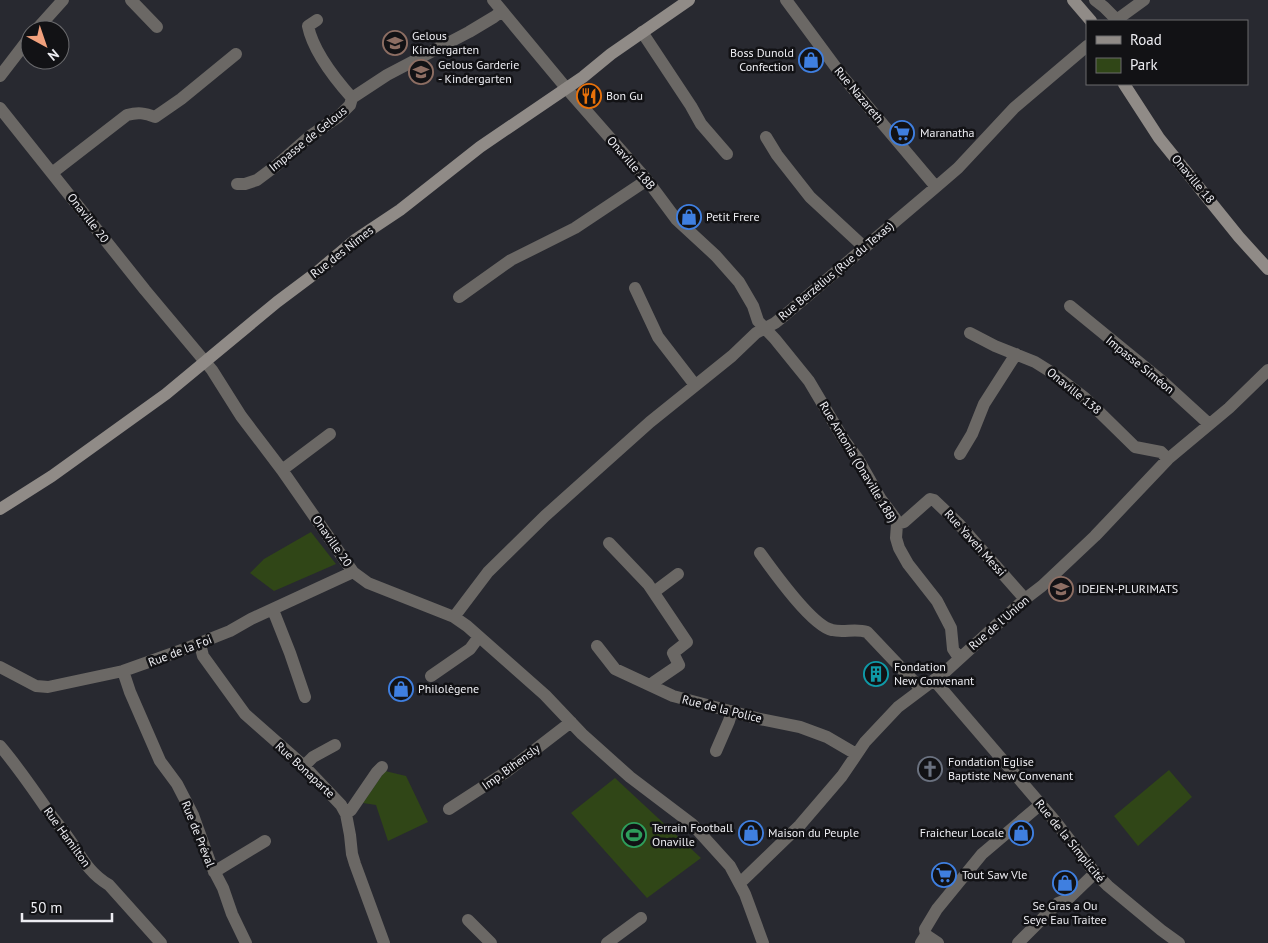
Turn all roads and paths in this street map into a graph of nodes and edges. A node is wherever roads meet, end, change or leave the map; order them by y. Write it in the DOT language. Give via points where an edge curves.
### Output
graph roads {
  1 [pos="63,0"];
  2 [pos="131,0"];
  3 [pos="494,0"];
  4 [pos="689,0"];
  5 [pos="786,0"];
  6 [pos="1073,0"];
  7 [pos="1094,0"];
  8 [pos="1144,0"];
  9 [pos="502,10"];
  10 [pos="45,20"];
  11 [pos="317,20"];
  12 [pos="1090,20"];
  13 [pos="1116,20"];
  14 [pos="157,27"];
  15 [pos="642,32"];
  16 [pos="1086,47"];
  17 [pos="20,50"];
  18 [pos="236,54"];
  19 [pos="0,76"];
  20 [pos="1125,85"];
  21 [pos="567,89"];
  22 [pos="352,98"];
  23 [pos="0,108"];
  24 [pos="766,137"];
  25 [pos="727,154"];
  26 [pos="52,173"];
  27 [pos="647,180"];
  28 [pos="237,184"];
  29 [pos="936,187"];
  30 [pos="864,247"];
  31 [pos="1268,270"];
  32 [pos="635,288"];
  33 [pos="459,297"];
  34 [pos="1070,306"];
  35 [pos="764,328"];
  36 [pos="970,333"];
  37 [pos="1016,354"];
  38 [pos="206,362"];
  39 [pos="1268,370"];
  40 [pos="695,385"];
  41 [pos="1209,424"];
  42 [pos="330,434"];
  43 [pos="960,454"];
  44 [pos="1168,459"];
  45 [pos="282,470"];
  46 [pos="0,509"];
  47 [pos="897,524"];
  48 [pos="609,543"];
  49 [pos="760,553"];
  50 [pos="353,572"];
  51 [pos="678,574"];
  52 [pos="654,592"];
  53 [pos="1025,599"];
  54 [pos="273,610"];
  55 [pos="454,616"];
  56 [pos="478,638"];
  57 [pos="200,644"];
  58 [pos="597,646"];
  59 [pos="959,658"];
  60 [pos="0,667"];
  61 [pos="123,672"];
  62 [pos="431,676"];
  63 [pos="934,680"];
  64 [pos="652,686"];
  65 [pos="921,689"];
  66 [pos="305,698"];
  67 [pos="732,710"];
  68 [pos="571,722"];
  69 [pos="0,746"];
  70 [pos="335,746"];
  71 [pos="716,751"];
  72 [pos="856,754"];
  73 [pos="304,766"];
  74 [pos="382,767"];
  75 [pos="1041,804"];
  76 [pos="449,809"];
  77 [pos="346,814"];
  78 [pos="265,841"];
  79 [pos="214,872"];
  80 [pos="1095,873"];
  81 [pos="740,883"];
  82 [pos="641,918"];
  83 [pos="468,920"];
  84 [pos="924,939"];
  85 [pos="161,943"];
  86 [pos="246,943"];
  87 [pos="384,943"];
  88 [pos="491,943"];
  89 [pos="607,943"];
  90 [pos="763,943"];
  91 [pos="938,943"];
  92 [pos="1018,943"];
  93 [pos="1179,943"];
  1 -- 10 [label="street"];
  2 -- 14 [label="street"];
  3 -- 9 [label="street, Onaville 18B"];
  4 -- 15 [label="street, Rue des Nimes"];
  5 -- 29 [label="street, Rue Nazareth" via="843,77"];
  6 -- 12 [label="street"];
  7 -- 13 [label="street"];
  8 -- 13 [label="street"];
  9 -- 21 [label="street, Onaville 18B"];
  9 -- 22 [label="street, Impasse de Gelous"];
  11 -- 22 [label="street" via="308,26 312,40"];
  15 -- 21 [label="street, Rue des Nimes"];
  15 -- 25 [label="street" via="701,124"];
  16 -- 29 [label="street, Rue Berzélius (Rue du Texas)" via="1014,108"];
  17 -- 19 [label="street"];
  18 -- 26 [label="street" via="155,117 136,113 127,115"];
  20 -- 31 [label="street, Onaville 18" via="1159,138"];
  21 -- 27 [label="street, Onaville 18B"];
  21 -- 38 [label="street, Rue des Nimes" via="480,147 400,210 355,240"];
  22 -- 28 [label="street, Impasse de Gelous" via="350,105 338,117 310,136 277,166 257,180"];
  23 -- 26 [label="street, Onaville 20"];
  24 -- 30 [label="street" via="776,156 810,197"];
  26 -- 38 [label="street, Onaville 20"];
  27 -- 33 [label="street" via="582,224 511,260"];
  27 -- 35 [label="street, Onaville 18B" via="676,219 739,282"];
  29 -- 30 [label="street, Rue Berzélius (Rue du Texas)"];
  30 -- 35 [label="street, Rue Berzélius (Rue du Texas)" via="785,315"];
  32 -- 40 [label="street" via="658,337"];
  34 -- 41 [label="street, Impasse Siméon"];
  35 -- 40 [label="street, Rue Berzélius (Rue du Texas)"];
  35 -- 47 [label="street, Rue Antonia (Onaville 18B)" via="809,381"];
  36 -- 37 [label="street, Onaville 138"];
  37 -- 43 [label="street" via="984,404"];
  37 -- 44 [label="street, Onaville 138" via="1035,362 1068,384 1135,446 1161,452"];
  38 -- 45 [label="street, Onaville 20"];
  38 -- 46 [label="street, Rue des Nimes" via="52,476"];
  39 -- 41 [label="street, Rue de l'Union"];
  40 -- 55 [label="street, Rue Berzélius (Rue du Texas)" via="544,516 488,572"];
  41 -- 44 [label="street, Rue de l'Union"];
  42 -- 45 [label="street"];
  44 -- 53 [label="street, Rue de l'Union" via="1095,536"];
  45 -- 50 [label="street, Onaville 20"];
  47 -- 53 [label="street, Rue Yaveh Messi" via="904,522 930,499 939,502"];
  47 -- 59 [label="street, Rue Antonia (Onaville 18B)" via="896,538 902,556 937,602 951,628 953,649"];
  48 -- 52 [label="street"];
  49 -- 65 [label="street" via="804,609 824,626 832,630 867,632"];
  50 -- 54 [label="street, Rue de la Foi"];
  50 -- 55 [label="street, Onaville 20" via="368,583"];
  51 -- 52 [label="street"];
  52 -- 64 [label="street" via="687,642 673,652 679,665"];
  53 -- 59 [label="street, Rue de l'Union"];
  54 -- 57 [label="street, Rue de la Foi"];
  54 -- 66 [label="street"];
  55 -- 56 [label="street, Onaville 20"];
  56 -- 62 [label="street" via="470,649"];
  56 -- 68 [label="street, Onaville 20" via="538,688"];
  57 -- 61 [label="street, Rue de la Foi"];
  57 -- 73 [label="street, Rue Bonaparte" via="203,656 245,714"];
  58 -- 64 [label="street, Rue de la Police" via="616,670"];
  59 -- 63 [label="street, Rue de l'Union"];
  60 -- 61 [label="street, Rue de la Foi" via="36,686 48,687"];
  61 -- 79 [label="street, Rue de Préval" via="160,761 170,772 193,815"];
  63 -- 65 [label="street, Rue de l'Union"];
  63 -- 75 [label="street, Rue de la Simplicité"];
  64 -- 67 [label="street, Rue de la Police" via="673,696"];
  65 -- 72 [label="street, Rue de l'Union" via="898,706"];
  67 -- 71 [label="street"];
  67 -- 72 [label="street, Rue de la Police" via="800,726"];
  68 -- 76 [label="street, Imp. Bihensly" via="506,772"];
  68 -- 81 [label="street, Onaville 20" via="630,777 692,824 730,866"];
  69 -- 85 [label="street, Rue Hamilton" via="84,862"];
  70 -- 73 [label="street" via="313,757"];
  72 -- 81 [label="street, Rue de l'Union" via="842,776 800,824"];
  73 -- 77 [label="street, Rue Bonaparte" via="342,805"];
  74 -- 77 [label="street"];
  75 -- 80 [label="street, Rue de la Simplicité"];
  75 -- 84 [label="street" via="982,854 937,909 925,929"];
  77 -- 87 [label="street, Rue Bonaparte" via="352,854"];
  78 -- 79 [label="street"];
  79 -- 86 [label="street, Rue de Préval"];
  80 -- 92 [label="street"];
  80 -- 93 [label="street, Rue de la Simplicité"];
  81 -- 90 [label="street, Onaville 20"];
  82 -- 89 [label="street"];
  83 -- 88 [label="street"];
  84 -- 91 [label="street"];
}
